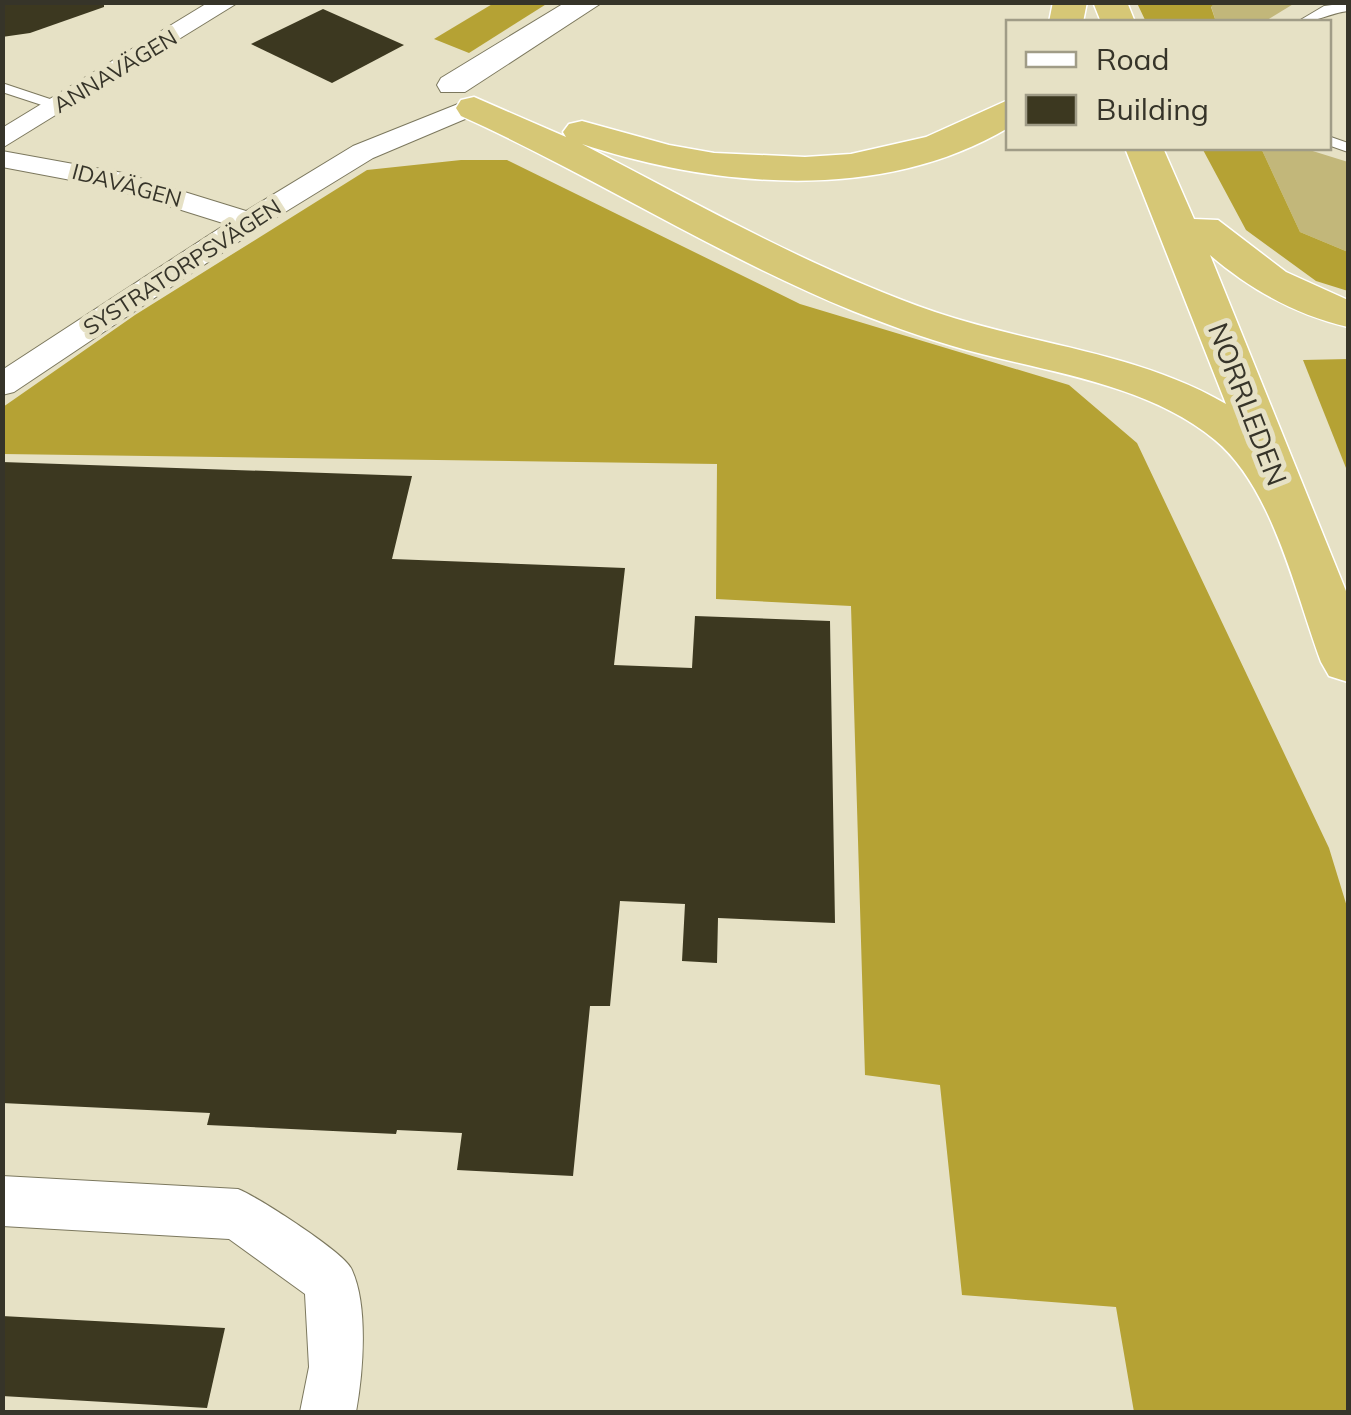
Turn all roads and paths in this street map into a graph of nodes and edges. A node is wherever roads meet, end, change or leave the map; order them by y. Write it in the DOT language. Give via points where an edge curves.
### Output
graph roads {
  1 [pos="227,2"];
  2 [pos="588,2"];
  3 [pos="1348,7"];
  4 [pos="1307,20"];
  5 [pos="515,50"];
  6 [pos="2,87"];
  7 [pos="474,95"];
  8 [pos="58,106"];
  9 [pos="1006,112"];
  10 [pos="2,140"];
  11 [pos="1145,150"];
  12 [pos="1171,150"];
  13 [pos="2,160"];
  14 [pos="249,222"];
  15 [pos="1204,229"];
  16 [pos="1348,314"];
  17 [pos="2,385"];
  18 [pos="1282,490"];
  19 [pos="1348,572"];
  20 [pos="1348,662"];
  21 [pos="2,1201"];
  22 [pos="328,1412"];
  1 -- 8 [label="street, ANNAVÄGEN"];
  2 -- 5 [label="street, SYSTRATORPSVÄGEN"];
  3 -- 4 [label="lane"];
  5 -- 7 [label="street, SYSTRATORPSVÄGEN"];
  5 -- 7 [label="street"];
  6 -- 8 [label="lane"];
  7 -- 9 [label="highway" via="663,156 770,168 896,158 956,139"];
  7 -- 14 [label="street, SYSTRATORPSVÄGEN" via="362,152"];
  7 -- 18 [label="highway" via="550,143 872,304 1196,406 1244,442"];
  8 -- 10 [label="street, ANNAVÄGEN"];
  11 -- 18 [label="highway, NORRLEDEN"];
  12 -- 15 [label="highway, NORRLEDEN"];
  13 -- 14 [label="street, IDAVÄGEN" via="113,179"];
  14 -- 17 [label="street, SYSTRATORPSVÄGEN"];
  15 -- 16 [label="highway" via="1259,275"];
  15 -- 19 [label="highway, NORRLEDEN"];
  18 -- 20 [label="highway, NORRLEDEN"];
  21 -- 22 [label="street" via="238,1214 330,1281 336,1367"];
}
